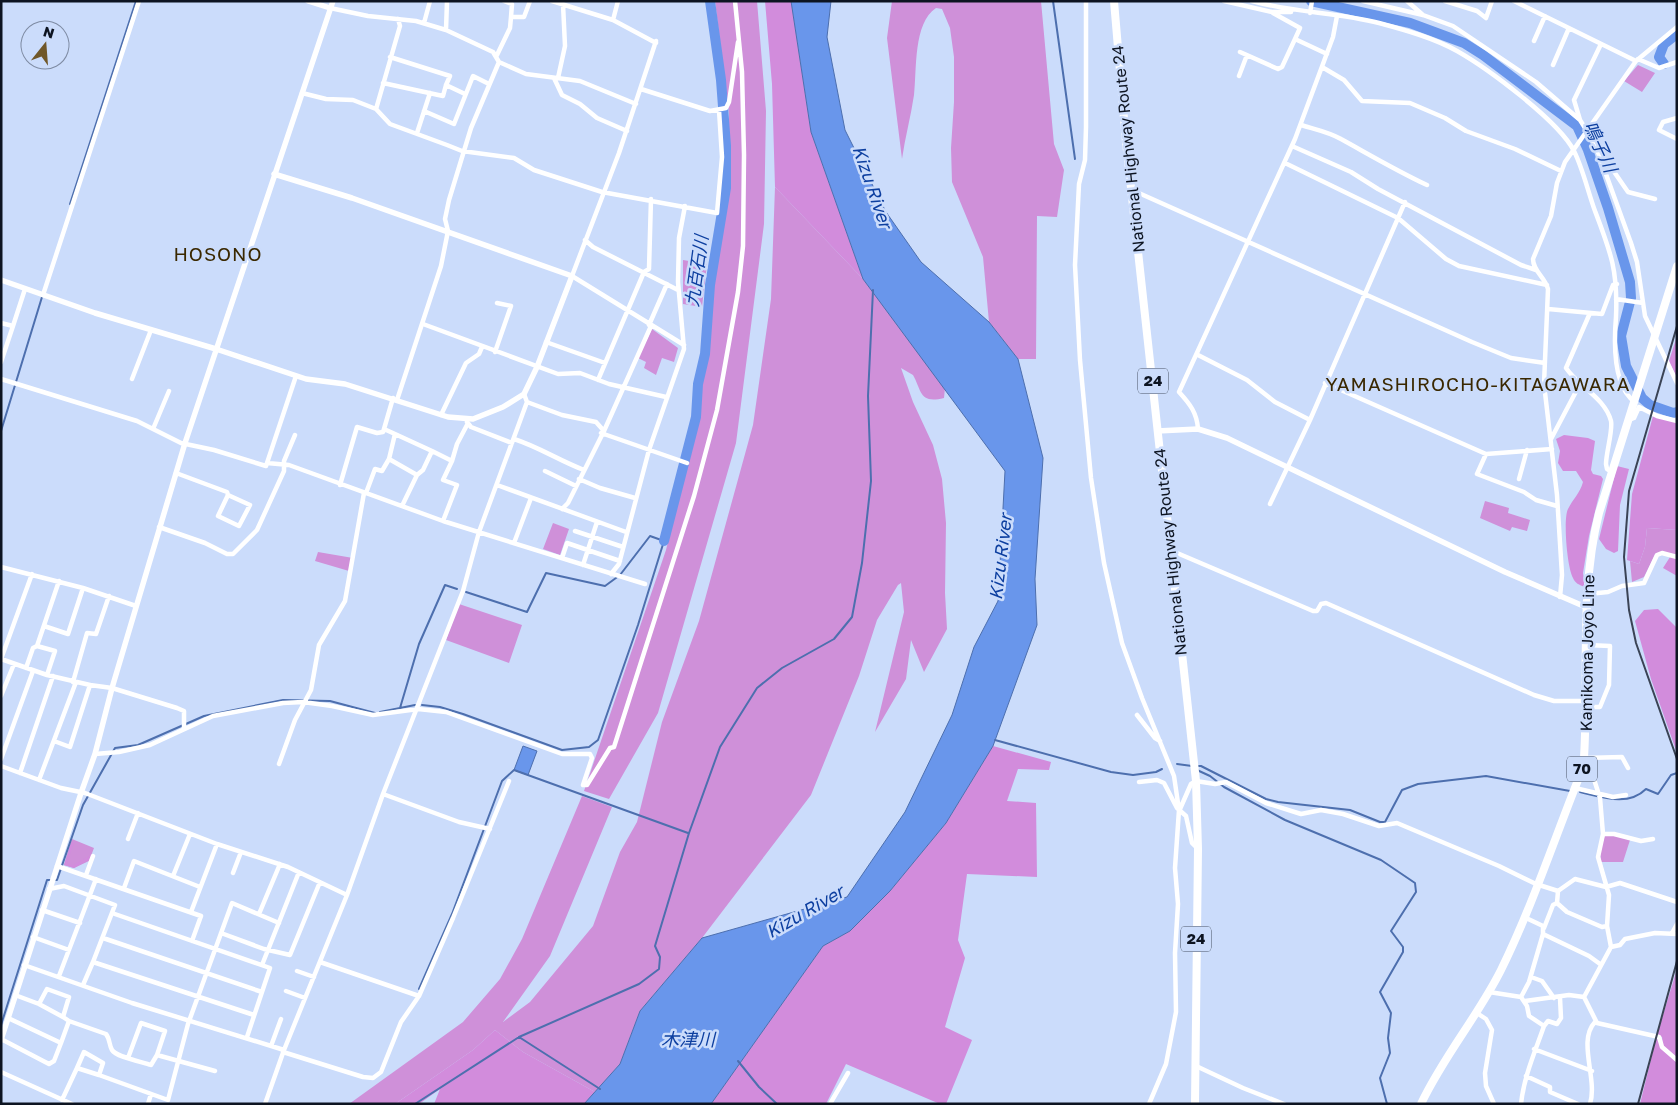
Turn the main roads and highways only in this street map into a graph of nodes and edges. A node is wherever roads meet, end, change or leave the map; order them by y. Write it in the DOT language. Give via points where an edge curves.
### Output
graph roads {
  1 [pos="1114,1"];
  2 [pos="1677,266"];
  3 [pos="1195,1104"];
  4 [pos="1421,1104"];
  1 -- 3 [label="main road, National Highway Route 24 / 24" via="1196,778"];
  2 -- 4 [label="main road, Kamikoma Joyo Line / 70" via="1594,538 1588,594 1584,762 1524,917 1477,1013 1431,1082"];
}
